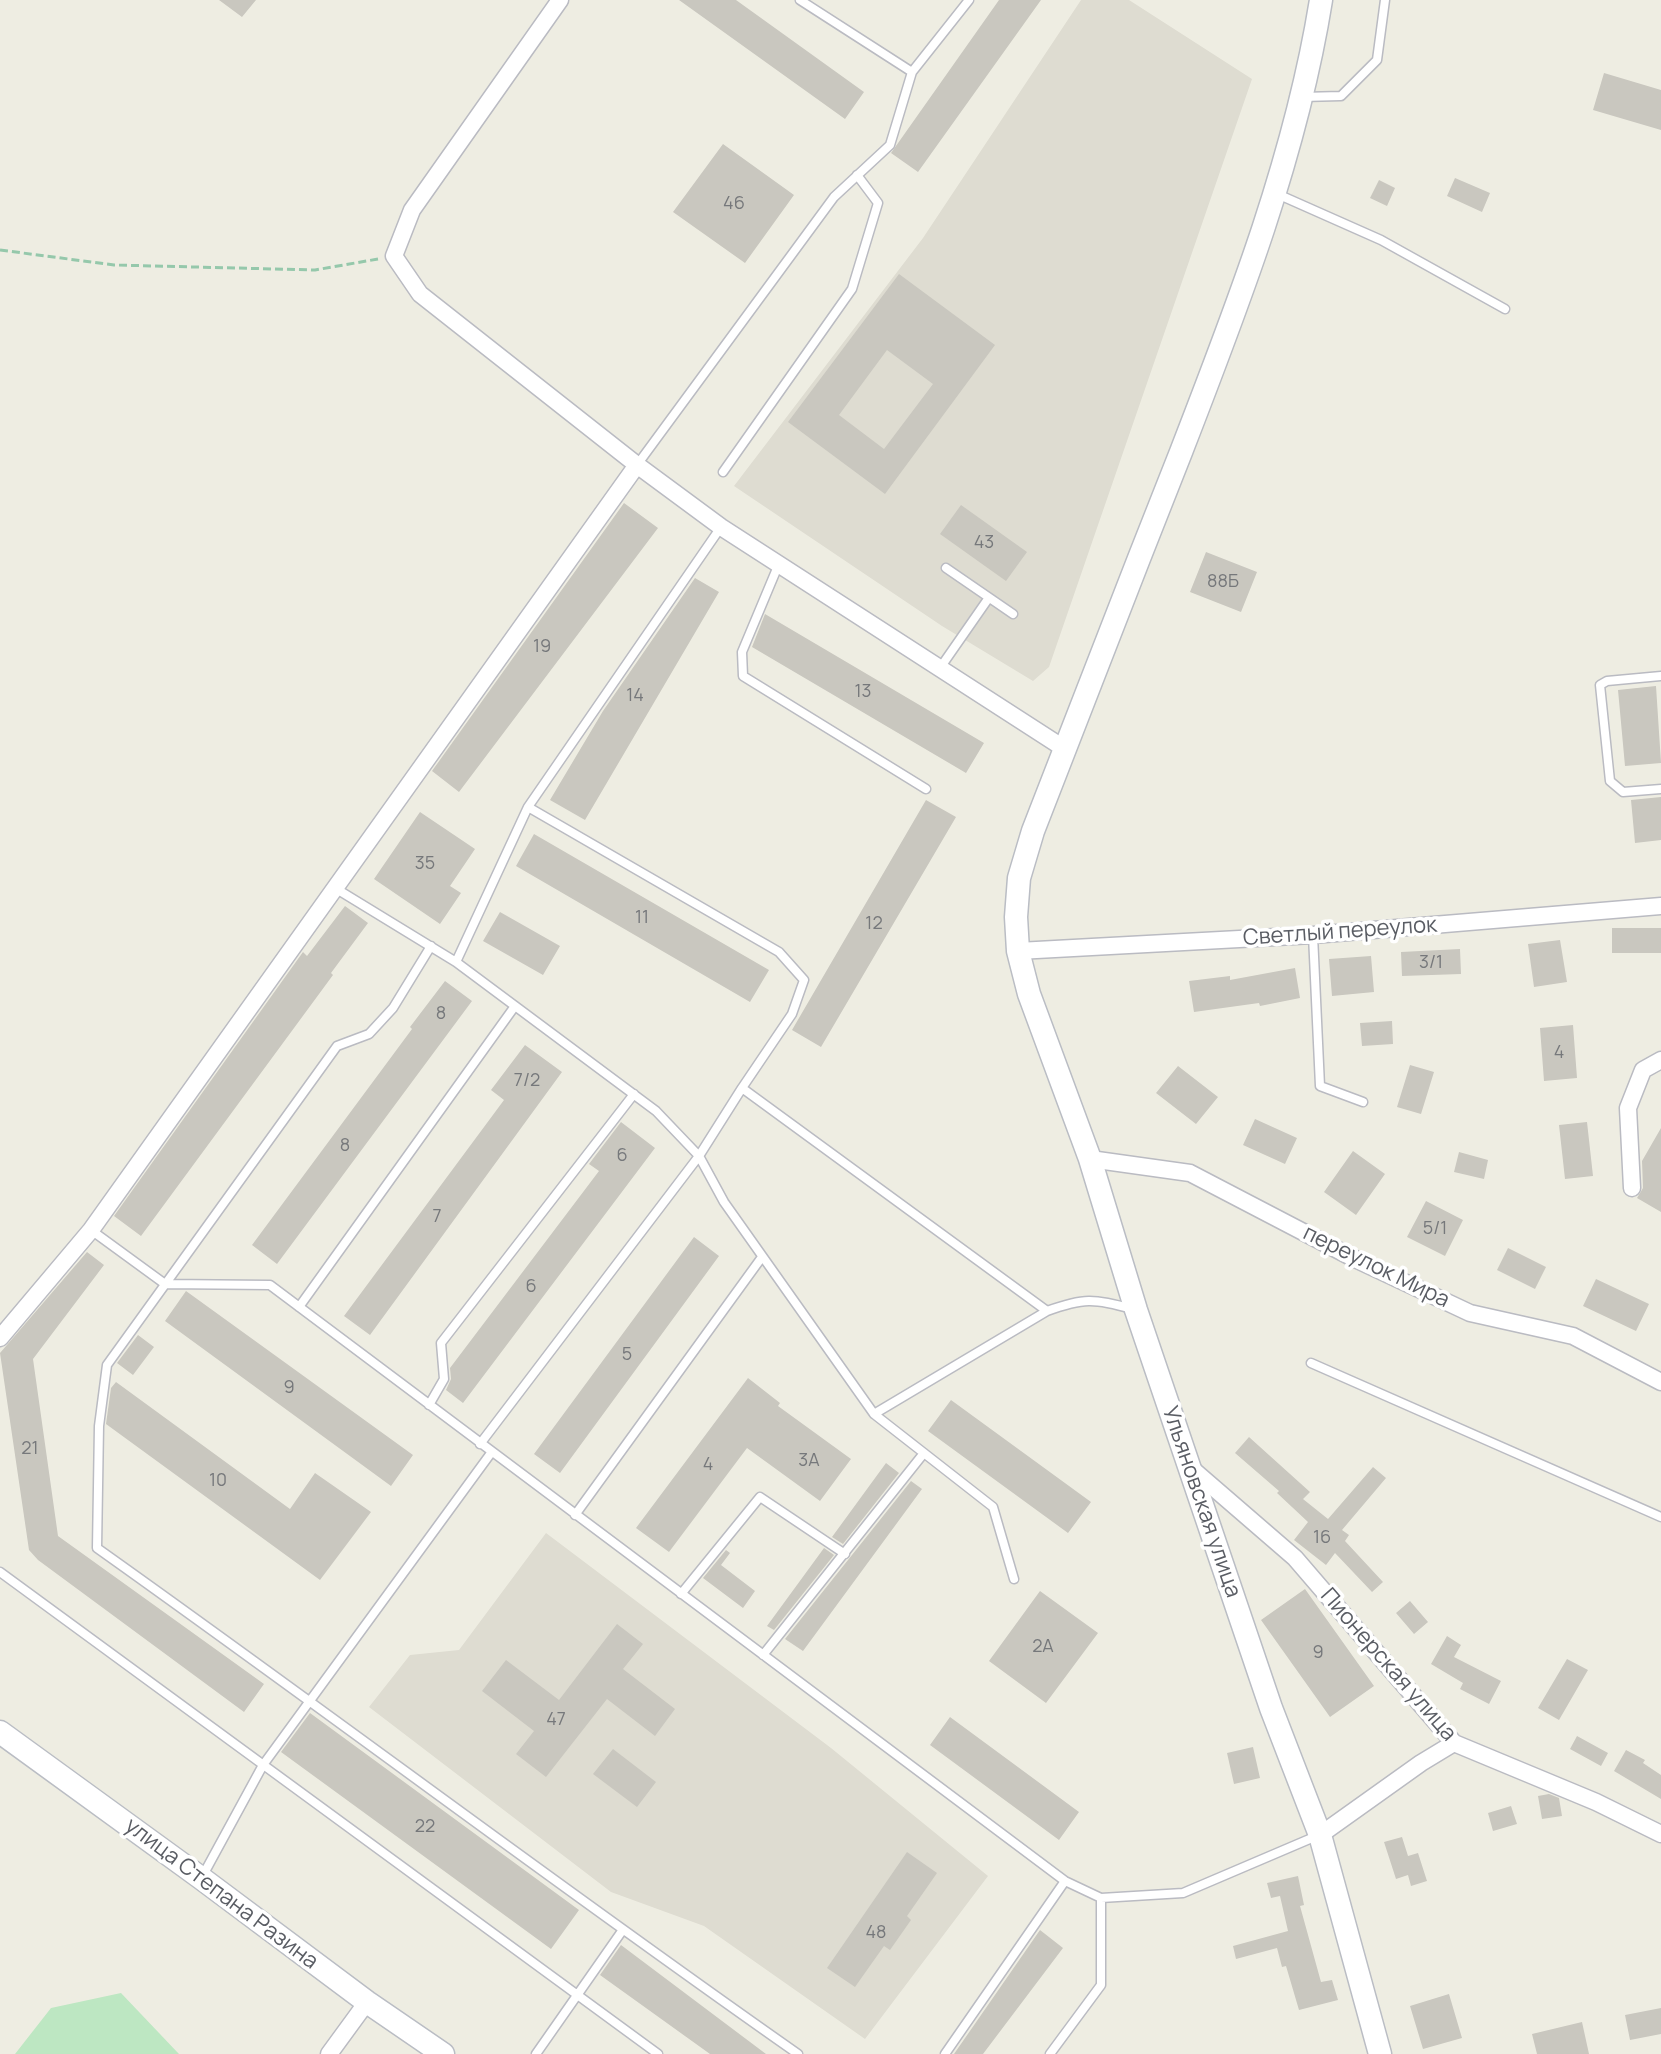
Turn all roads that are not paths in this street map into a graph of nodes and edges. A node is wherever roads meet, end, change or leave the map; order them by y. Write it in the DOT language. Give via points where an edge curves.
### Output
graph roads {
  1 [pos="560,0"];
  2 [pos="800,0"];
  3 [pos="969,0"];
  4 [pos="1321,0"];
  5 [pos="1385,0"];
  6 [pos="912,72"];
  7 [pos="1301,97"];
  8 [pos="857,175"];
  9 [pos="1274,192"];
  10 [pos="1505,309"];
  11 [pos="637,465"];
  12 [pos="723,472"];
  13 [pos="721,527"];
  14 [pos="778,566"];
  15 [pos="946,568"];
  16 [pos="988,599"];
  17 [pos="1013,614"];
  18 [pos="939,669"];
  19 [pos="1661,676"];
  20 [pos="1065,749"];
  21 [pos="926,789"];
  22 [pos="1661,789"];
  23 [pos="528,807"];
  24 [pos="335,888"];
  25 [pos="1661,906"];
  26 [pos="1313,935"];
  27 [pos="431,946"];
  28 [pos="1018,951"];
  29 [pos="456,962"];
  30 [pos="515,1006"];
  31 [pos="1661,1060"];
  32 [pos="742,1088"];
  33 [pos="634,1094"];
  34 [pos="1363,1102"];
  35 [pos="699,1156"];
  36 [pos="1090,1159"];
  37 [pos="1632,1188"];
  38 [pos="91,1230"];
  39 [pos="762,1257"];
  40 [pos="165,1284"];
  41 [pos="299,1307"];
  42 [pos="1136,1310"];
  43 [pos="1047,1311"];
  44 [pos="0,1338"];
  45 [pos="1311,1363"];
  46 [pos="1661,1382"];
  47 [pos="429,1405"];
  48 [pos="874,1414"];
  49 [pos="480,1444"];
  50 [pos="491,1453"];
  51 [pos="924,1453"];
  52 [pos="1190,1468"];
  53 [pos="575,1515"];
  54 [pos="1661,1517"];
  55 [pos="845,1554"];
  56 [pos="0,1572"];
  57 [pos="1014,1579"];
  58 [pos="681,1594"];
  59 [pos="763,1655"];
  60 [pos="311,1700"];
  61 [pos="0,1732"];
  62 [pos="1454,1743"];
  63 [pos="263,1765"];
  64 [pos="1661,1834"];
  65 [pos="1320,1835"];
  66 [pos="201,1878"];
  67 [pos="1065,1881"];
  68 [pos="1101,1898"];
  69 [pos="622,1931"];
  70 [pos="578,1994"];
  71 [pos="367,2002"];
  72 [pos="329,2054"];
  73 [pos="443,2054"];
  74 [pos="536,2054"];
  75 [pos="658,2054"];
  76 [pos="798,2054"];
  77 [pos="945,2054"];
  78 [pos="1050,2054"];
  79 [pos="1380,2054"];
  1 -- 11 [label="street" via="412,210 394,256 420,294"];
  2 -- 6 [label="lane"];
  3 -- 6 [label="lane"];
  4 -- 7 [label="street, Ульяновская улица"];
  5 -- 7 [label="lane" via="1377,60 1341,96"];
  6 -- 8 [label="lane" via="890,145"];
  7 -- 9 [label="street, Ульяновская улица"];
  8 -- 11 [label="lane" via="834,197"];
  8 -- 12 [label="lane" via="878,203 852,289"];
  9 -- 10 [label="lane" via="1381,240"];
  9 -- 20 [label="street, Ульяновская улица" via="1205,390"];
  11 -- 13 [label="street"];
  11 -- 24 [label="street"];
  13 -- 14 [label="street"];
  13 -- 23 [label="lane"];
  14 -- 18 [label="street"];
  14 -- 21 [label="lane" via="742,652 743,676"];
  15 -- 16 [label="lane"];
  16 -- 17 [label="lane"];
  16 -- 18 [label="lane"];
  18 -- 20 [label="street"];
  19 -- 22 [label="lane" via="1600,685 1610,781 1623,792"];
  20 -- 28 [label="street, Ульяновская улица" via="1019,878"];
  23 -- 29 [label="lane"];
  23 -- 32 [label="lane" via="779,952 804,980 792,1014"];
  24 -- 27 [label="lane"];
  24 -- 38 [label="street"];
  25 -- 26 [label="street, Светлый переулок"];
  26 -- 28 [label="street, Светлый переулок"];
  26 -- 34 [label="lane" via="1320,1086"];
  27 -- 29 [label="lane"];
  27 -- 40 [label="lane" via="393,1008 369,1034 337,1046"];
  28 -- 36 [label="street, Ульяновская улица"];
  29 -- 30 [label="lane"];
  30 -- 33 [label="lane"];
  30 -- 41 [label="lane"];
  31 -- 37 [label="street" via="1643,1070 1628,1108"];
  32 -- 35 [label="lane"];
  32 -- 43 [label="lane"];
  33 -- 35 [label="lane"];
  33 -- 47 [label="lane" via="441,1343 444,1379"];
  35 -- 39 [label="lane"];
  35 -- 49 [label="lane"];
  36 -- 42 [label="street, Ульяновская улица"];
  36 -- 46 [label="street, переулок Мира" via="1190,1173 1470,1313 1573,1336"];
  38 -- 40 [label="lane"];
  38 -- 44 [label="street"];
  39 -- 48 [label="lane"];
  39 -- 53 [label="lane"];
  40 -- 41 [label="lane" via="270,1285"];
  40 -- 60 [label="lane" via="107,1365 99,1426 97,1548"];
  41 -- 47 [label="lane"];
  42 -- 43 [label="lane" via="1077,1300"];
  42 -- 52 [label="street, Ульяновская улица"];
  43 -- 48 [label="lane"];
  45 -- 54 [label="lane"];
  47 -- 49 [label="lane"];
  48 -- 51 [label="lane"];
  49 -- 50 [label="lane"];
  50 -- 53 [label="lane"];
  50 -- 60 [label="lane"];
  51 -- 55 [label="lane"];
  51 -- 57 [label="lane" via="993,1507"];
  52 -- 62 [label="street, Пионерская улица" via="1295,1558"];
  52 -- 65 [label="street, Ульяновская улица"];
  53 -- 58 [label="lane"];
  55 -- 58 [label="lane" via="760,1497"];
  55 -- 59 [label="lane"];
  56 -- 63 [label="lane"];
  58 -- 59 [label="lane"];
  59 -- 67 [label="lane"];
  60 -- 63 [label="lane"];
  60 -- 69 [label="lane"];
  61 -- 66 [label="street, улица Степана Разина"];
  62 -- 64 [label="street, Пионерская улица"];
  62 -- 65 [label="street"];
  63 -- 66 [label="lane"];
  63 -- 70 [label="lane"];
  65 -- 68 [label="lane" via="1183,1893"];
  65 -- 79 [label="street, Ульяновская улица"];
  66 -- 71 [label="street, улица Степана Разина"];
  67 -- 68 [label="lane"];
  67 -- 77 [label="lane"];
  68 -- 78 [label="lane" via="1101,1985"];
  69 -- 70 [label="lane"];
  69 -- 76 [label="lane"];
  70 -- 74 [label="lane"];
  70 -- 75 [label="lane"];
  71 -- 72 [label="street"];
  71 -- 73 [label="street, улица Степана Разина"];
}
